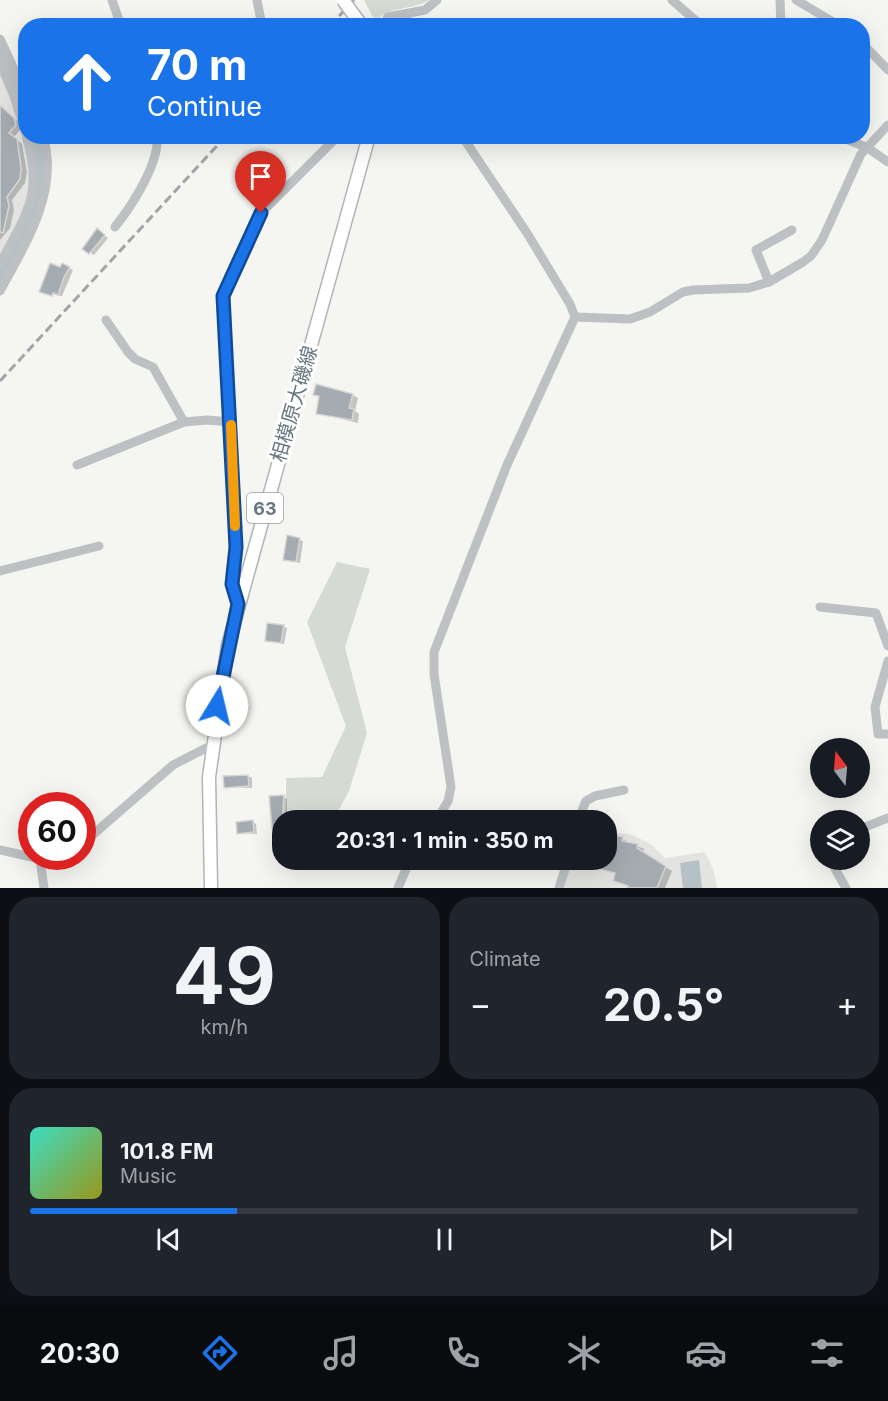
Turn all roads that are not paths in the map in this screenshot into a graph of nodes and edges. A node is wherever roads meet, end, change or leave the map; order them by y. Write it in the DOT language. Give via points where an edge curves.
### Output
graph roads {
  1 [pos="112,0"];
  2 [pos="257,0"];
  3 [pos="343,0"];
  4 [pos="437,0"];
  5 [pos="672,0"];
  6 [pos="780,0"];
  7 [pos="796,0"];
  8 [pos="395,15"];
  9 [pos="118,18"];
  10 [pos="260,18"];
  11 [pos="356,18"];
  12 [pos="390,18"];
  13 [pos="402,18"];
  14 [pos="693,18"];
  15 [pos="781,18"];
  16 [pos="826,18"];
  17 [pos="0,39"];
  18 [pos="870,51"];
  19 [pos="0,63"];
  20 [pos="888,70"];
  21 [pos="18,78"];
  22 [pos="18,109"];
  23 [pos="888,125"];
  24 [pos="28,144"];
  25 [pos="44,144"];
  26 [pos="155,144"];
  27 [pos="330,144"];
  28 [pos="367,144"];
  29 [pos="467,144"];
  30 [pos="858,144"];
  31 [pos="868,148"];
  32 [pos="888,162"];
  33 [pos="114,227"];
  34 [pos="785,231"];
  35 [pos="0,264"];
  36 [pos="769,282"];
  37 [pos="0,291"];
  38 [pos="575,317"];
  39 [pos="106,320"];
  40 [pos="184,422"];
  41 [pos="231,422"];
  42 [pos="77,465"];
  43 [pos="99,546"];
  44 [pos="0,571"];
  45 [pos="238,604"];
  46 [pos="820,607"];
  47 [pos="888,646"];
  48 [pos="888,661"];
  49 [pos="888,734"];
  50 [pos="212,745"];
  51 [pos="624,790"];
  52 [pos="443,810"];
  53 [pos="582,810"];
  54 [pos="888,818"];
  55 [pos="870,825"];
  56 [pos="96,832"];
  57 [pos="0,850"];
  58 [pos="18,854"];
  59 [pos="42,870"];
  60 [pos="406,870"];
  61 [pos="564,870"];
  62 [pos="836,870"];
  63 [pos="44,888"];
  64 [pos="211,888"];
  65 [pos="398,888"];
  66 [pos="559,888"];
  67 [pos="846,888"];
  1 -- 9 [label="street"];
  2 -- 10 [label="street"];
  3 -- 11 [label="main road, bridge"];
  4 -- 8 [label="street" via="425,9"];
  5 -- 14 [label="street"];
  6 -- 15 [label="street"];
  7 -- 16 [label="street"];
  8 -- 12 [label="street"];
  8 -- 13 [label="street"];
  17 -- 21 [label="street"];
  18 -- 20 [label="street"];
  19 -- 22 [label="street"];
  23 -- 31 [label="street"];
  24 -- 35 [label="street" via="35,177 29,207"];
  25 -- 37 [label="street" via="48,165 45,196"];
  26 -- 33 [label="street" via="147,176 133,204"];
  27 -- 41 [label="street" via="261,213 223,296"];
  28 -- 45 [label="main road, 相模原大磯線 / 63"];
  29 -- 38 [label="street" via="527,233"];
  30 -- 31 [label="street"];
  31 -- 32 [label="street"];
  31 -- 36 [label="street" via="861,154 817,248 803,262"];
  34 -- 36 [label="street" via="756,250"];
  36 -- 38 [label="street" via="737,290 682,292 650,312 630,319"];
  38 -- 52 [label="street" via="502,474 434,652 451,787"];
  39 -- 40 [label="street" via="135,359 153,367"];
  40 -- 41 [label="street"];
  40 -- 42 [label="street"];
  41 -- 45 [label="street" via="236,547 232,584"];
  43 -- 44 [label="street"];
  45 -- 50 [label="main road, 相模原大磯線 / 63"];
  46 -- 47 [label="street" via="876,613"];
  48 -- 49 [label="street" via="875,707 878,734"];
  50 -- 56 [label="street" via="173,765"];
  50 -- 64 [label="main road, 相模原大磯線 / 63" via="208,804"];
  51 -- 53 [label="street" via="595,796 586,801"];
  54 -- 55 [label="street"];
  57 -- 58 [label="street"];
  59 -- 63 [label="street"];
  60 -- 65 [label="street"];
  61 -- 66 [label="street"];
  62 -- 67 [label="street"];
}
